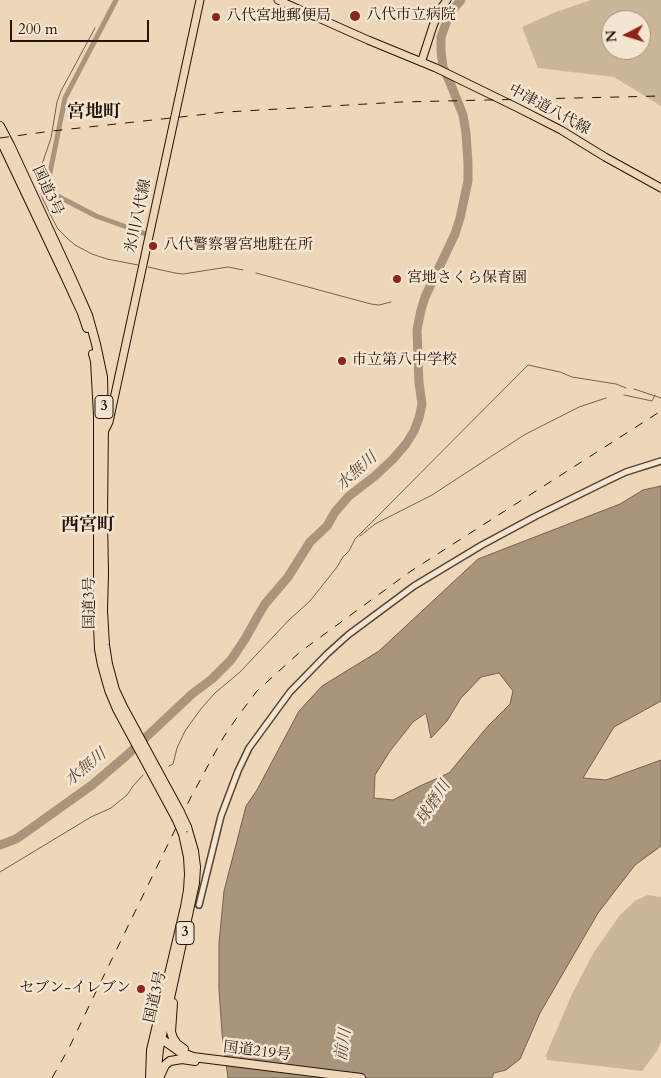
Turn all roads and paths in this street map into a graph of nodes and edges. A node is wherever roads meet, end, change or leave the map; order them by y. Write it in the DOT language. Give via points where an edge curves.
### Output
graph roads {
  1 [pos="200,0"];
  2 [pos="278,0"];
  3 [pos="447,0"];
  4 [pos="420,62"];
  5 [pos="0,126"];
  6 [pos="0,139"];
  7 [pos="661,188"];
  8 [pos="104,414"];
  9 [pos="661,461"];
  10 [pos="185,830"];
  11 [pos="199,906"];
  12 [pos="173,984"];
  13 [pos="158,1037"];
  14 [pos="193,1057"];
  15 [pos="206,1059"];
  16 [pos="150,1078"];
  17 [pos="158,1078"];
  18 [pos="361,1078"];
  1 -- 8 [label="main road, 氷川八代線"];
  2 -- 4 [label="main road"];
  3 -- 4 [label="main road" via="439,11"];
  4 -- 7 [label="main road, 中津道八代線" via="561,130"];
  5 -- 8 [label="highway, 国道3号 / 3" via="88,315 103,377"];
  6 -- 8 [label="highway, 国道3号 / 3" via="82,313 95,360"];
  8 -- 10 [label="highway, 国道3号 / 3, bridge" via="98,626 102,665 109,690"];
  9 -- 11 [label="street" via="607,480 482,545 414,586 327,654 290,692 249,748 221,816"];
  10 -- 12 [label="highway, 国道3号 / 3" via="194,851 195,883"];
  10 -- 13 [label="highway, 国道3号 / 3" via="188,890"];
  12 -- 13 [label="highway, 国道3号 / 3"];
  12 -- 14 [label="highway" via="171,1032 177,1044"];
  13 -- 14 [label="highway, 国道219号"];
  13 -- 16 [label="highway, 国道3号 / 3" via="151,1050"];
  13 -- 17 [label="highway, 国道3号 / 3"];
  14 -- 15 [label="highway, 国道219号"];
  15 -- 17 [label="highway" via="170,1061"];
  15 -- 18 [label="highway, 国道219号"];
}
